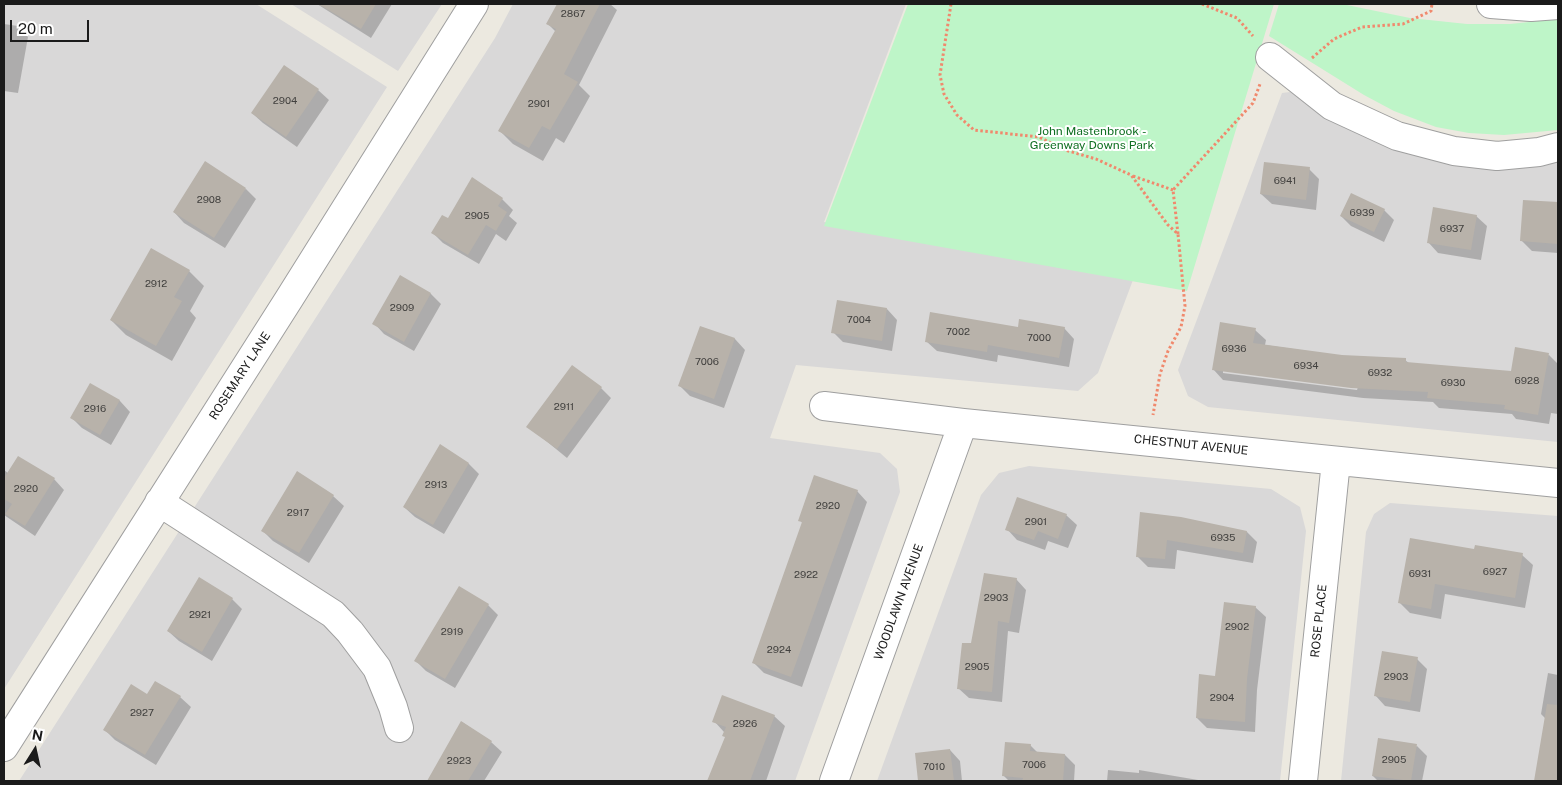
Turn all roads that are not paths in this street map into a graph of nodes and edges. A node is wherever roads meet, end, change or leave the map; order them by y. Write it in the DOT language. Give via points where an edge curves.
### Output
graph roads {
  1 [pos="474,4"];
  2 [pos="1491,4"];
  3 [pos="1558,5"];
  4 [pos="1270,58"];
  5 [pos="1558,147"];
  6 [pos="824,406"];
  7 [pos="963,423"];
  8 [pos="1336,461"];
  9 [pos="1558,483"];
  10 [pos="159,502"];
  11 [pos="399,728"];
  12 [pos="4,747"];
  13 [pos="834,781"];
  14 [pos="1303,781"];
  1 -- 10 [label="street, ROSEMARY LANE"];
  2 -- 3 [label="street"];
  4 -- 5 [label="street" via="1332,106 1397,136 1454,151 1497,156"];
  6 -- 7 [label="street, CHESTNUT AVENUE"];
  7 -- 8 [label="street, CHESTNUT AVENUE"];
  7 -- 13 [label="street, WOODLAWN AVENUE"];
  8 -- 9 [label="street, CHESTNUT AVENUE"];
  8 -- 14 [label="street, ROSE PLACE"];
  10 -- 11 [label="street" via="333,614 377,668"];
  10 -- 12 [label="street, ROSEMARY LANE"];
}
